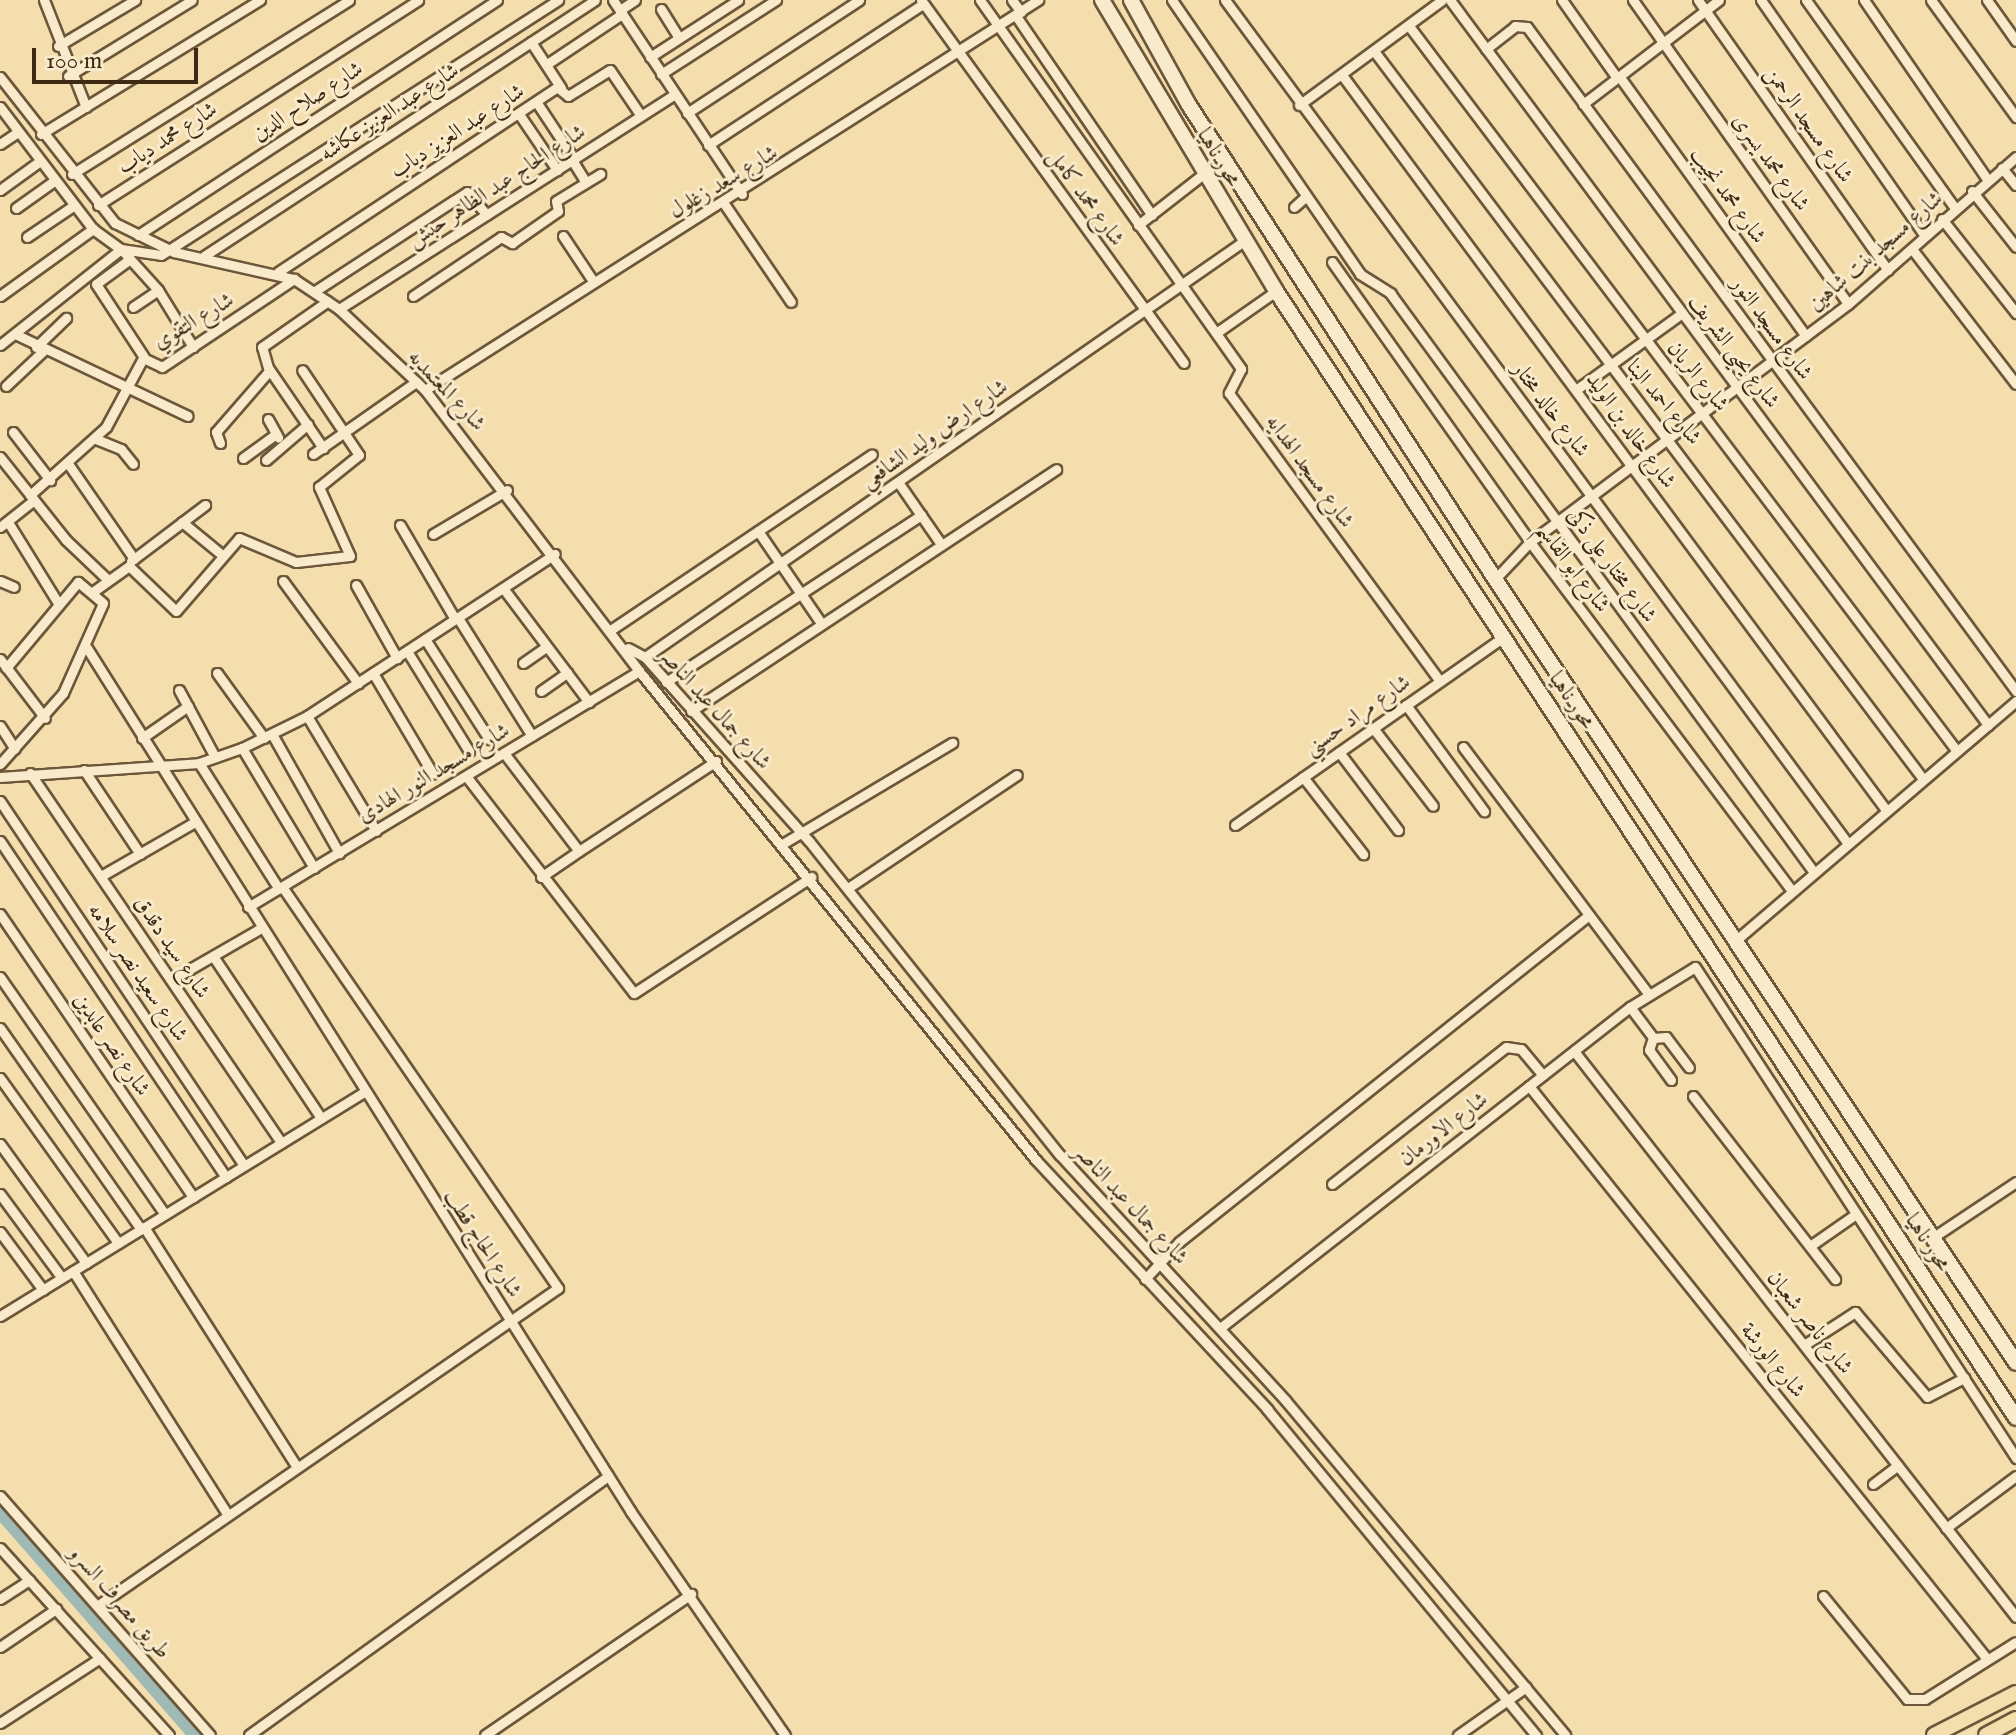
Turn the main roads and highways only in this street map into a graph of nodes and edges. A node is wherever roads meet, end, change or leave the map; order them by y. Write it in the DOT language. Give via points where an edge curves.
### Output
graph roads {
  1 [pos="1102,0"];
  2 [pos="1131,0"];
  3 [pos="1698,885"];
  4 [pos="1676,900"];
  5 [pos="2016,1363"];
  6 [pos="2016,1418"];
  7 [pos="2016,1693"];
  8 [pos="2016,1719"];
  9 [pos="1934,1735"];
  10 [pos="1986,1735"];
  1 -- 4 [label="main road, محور ناهيا" via="1244,241"];
  2 -- 3 [label="main road, محور ناهيا" via="1189,105"];
  3 -- 4 [label="main road"];
  3 -- 5 [label="main road, محور ناهيا"];
  4 -- 6 [label="main road, محور ناهيا"];
  7 -- 9 [label="main road"];
  8 -- 10 [label="main road"];
}
